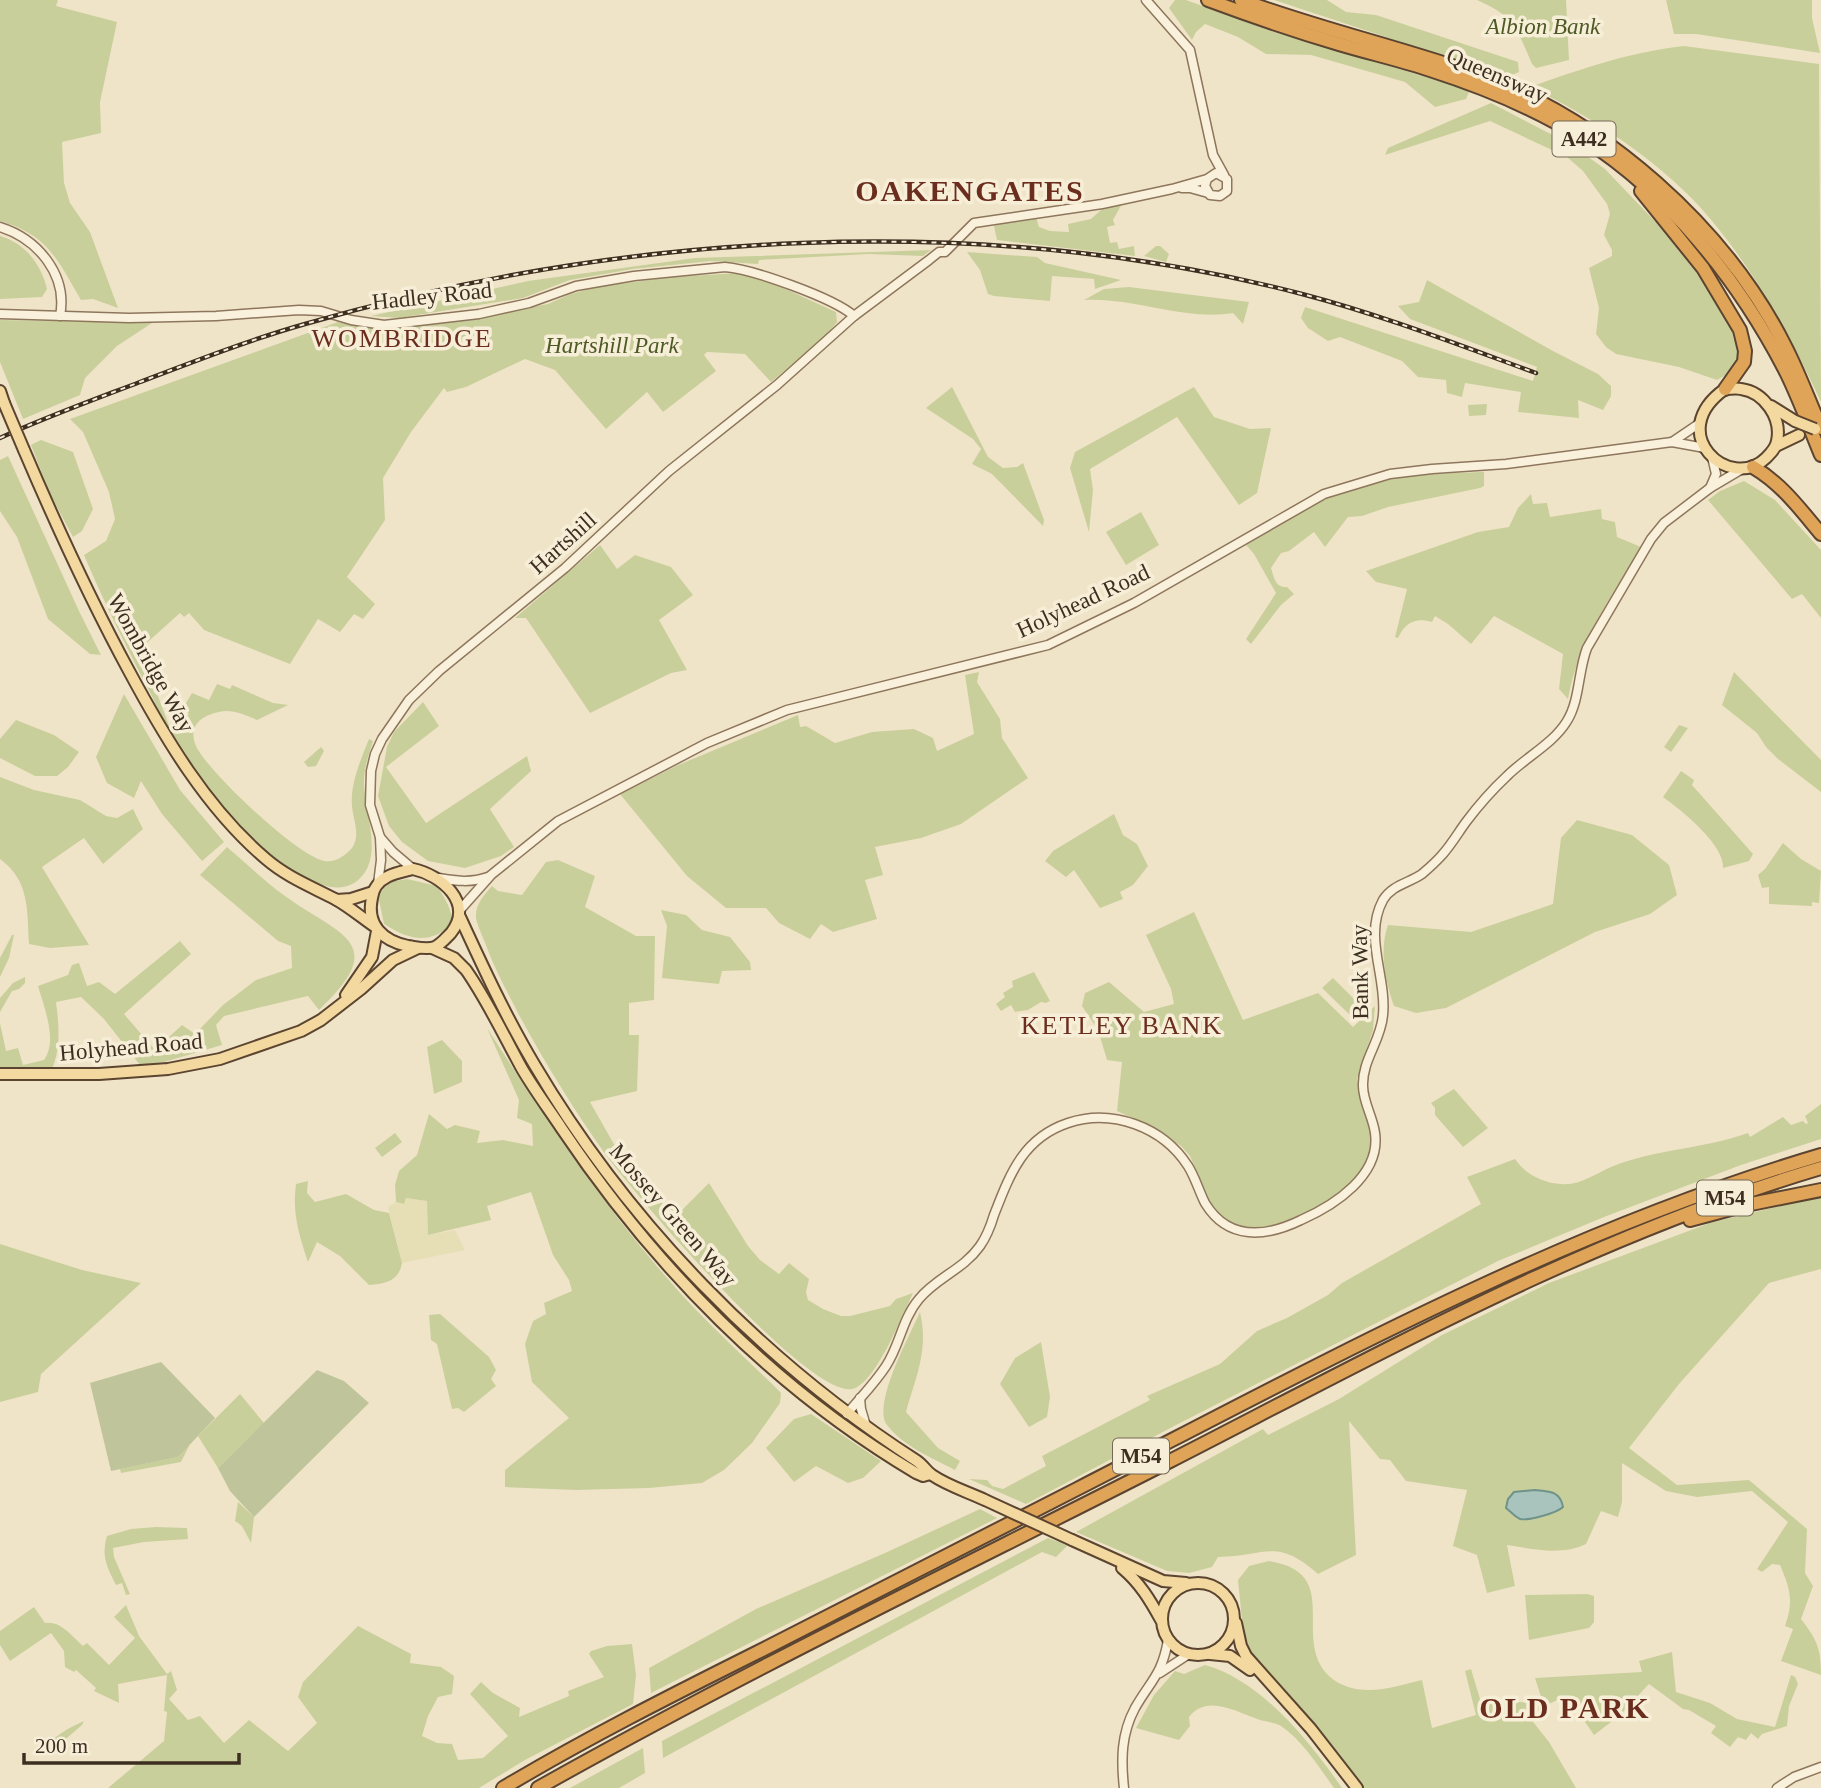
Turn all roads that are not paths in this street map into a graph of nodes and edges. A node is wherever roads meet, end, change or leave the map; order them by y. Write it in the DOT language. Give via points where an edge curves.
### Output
graph roads {
  1 [pos="1146,0"];
  2 [pos="1208,0"];
  3 [pos="1241,0"];
  4 [pos="1213,155"];
  5 [pos="1224,175"];
  6 [pos="1631,176"];
  7 [pos="1208,177"];
  8 [pos="1172,188"];
  9 [pos="1208,193"];
  10 [pos="0,227"];
  11 [pos="0,314"];
  12 [pos="60,316"];
  13 [pos="854,316"];
  14 [pos="1725,389"];
  15 [pos="0,391"];
  16 [pos="1768,404"];
  17 [pos="1700,420"];
  18 [pos="1819,429"];
  19 [pos="1672,443"];
  20 [pos="1776,446"];
  21 [pos="1709,452"];
  22 [pos="1821,455"];
  23 [pos="1747,468"];
  24 [pos="1710,488"];
  25 [pos="1821,534"];
  26 [pos="380,837"];
  27 [pos="413,869"];
  28 [pos="491,876"];
  29 [pos="439,878"];
  30 [pos="375,888"];
  31 [pos="337,900"];
  32 [pos="460,914"];
  33 [pos="376,928"];
  34 [pos="418,948"];
  35 [pos="432,948"];
  36 [pos="338,1006"];
  37 [pos="0,1074"];
  38 [pos="1821,1152"];
  39 [pos="1821,1168"];
  40 [pos="1821,1190"];
  41 [pos="1632,1236"];
  42 [pos="724,1306"];
  43 [pos="802,1395"];
  44 [pos="860,1398"];
  45 [pos="847,1414"];
  46 [pos="868,1429"];
  47 [pos="912,1471"];
  48 [pos="930,1474"];
  49 [pos="1112,1559"];
  50 [pos="1188,1584"];
  51 [pos="1235,1617"];
  52 [pos="1161,1620"];
  53 [pos="1168,1640"];
  54 [pos="1189,1654"];
  55 [pos="1210,1654"];
  56 [pos="1157,1675"];
  57 [pos="1274,1690"];
  58 [pos="1821,1767"];
  59 [pos="503,1788"];
  60 [pos="538,1788"];
  61 [pos="1124,1788"];
  62 [pos="1357,1788"];
  63 [pos="1777,1788"];
  1 -- 4 [label="street" via="1190,50"];
  2 -- 6 [label="highway, Queensway / A442" via="1429,69 1516,103 1584,139"];
  3 -- 18 [label="highway, Queensway / A442" via="1481,76 1555,109 1597,136 1652,178 1725,254 1785,345"];
  4 -- 5 [label="street"];
  4 -- 7 [label="street"];
  5 -- 7 [label="street"];
  5 -- 9 [label="street" via="1229,185 1225,193 1216,197"];
  6 -- 14 [label="highway, A442" via="1703,268 1740,330 1744,362"];
  6 -- 22 [label="highway, Queensway / A442" via="1692,232 1734,284 1784,368"];
  7 -- 8 [label="street"];
  7 -- 9 [label="street"];
  8 -- 9 [label="street"];
  8 -- 13 [label="street, Hartshill" via="1077,209 974,223"];
  10 -- 12 [label="street" via="29,241 49,263 59,287"];
  11 -- 12 [label="street, Hadley Road"];
  12 -- 13 [label="street, Hadley Road" via="216,316 299,310 384,325 479,314 576,286 634,276 725,267 773,279 840,305"];
  13 -- 26 [label="street, Hartshill" via="777,386 669,471 565,568 410,700 390,724 371,771 370,805"];
  14 -- 16 [label="main road" via="1742,389"];
  14 -- 17 [label="main road" via="1709,402"];
  15 -- 31 [label="main road, Wombridge Way, bridge" via="69,553 152,713 237,830 294,879"];
  16 -- 18 [label="main road, bridge"];
  16 -- 20 [label="main road" via="1778,429"];
  17 -- 19 [label="street"];
  17 -- 21 [label="main road" via="1699,430"];
  18 -- 20 [label="main road"];
  19 -- 21 [label="street"];
  19 -- 28 [label="street, Holyhead Road" via="1390,474 1324,494 1134,604 1048,645 787,710 707,743 558,821"];
  20 -- 23 [label="main road"];
  21 -- 23 [label="main road" via="1724,465"];
  21 -- 24 [label="street" via="1716,474"];
  23 -- 24 [label="street, Bank Way"];
  23 -- 25 [label="highway" via="1771,478"];
  24 -- 44 [label="street, Bank Way" via="1664,523 1651,539 1587,648 1572,709 1562,728 1507,775 1432,865 1386,895 1376,942 1383,1015 1365,1064 1363,1091 1376,1145 1362,1177 1332,1202 1286,1227 1259,1233 1233,1230 1212,1212 1179,1155 1148,1131 1103,1117 1061,1125 1036,1139 1016,1161 983,1243 967,1262 921,1296 909,1312 887,1365"];
  26 -- 27 [label="street, Hartshill"];
  26 -- 30 [label="street, Hartshill"];
  27 -- 29 [label="main road"];
  27 -- 30 [label="main road" via="388,876"];
  28 -- 29 [label="street" via="459,882"];
  28 -- 32 [label="street, Holyhead Road"];
  29 -- 32 [label="main road"];
  30 -- 31 [label="main road"];
  30 -- 33 [label="main road" via="370,913"];
  31 -- 33 [label="main road, Wombridge Way"];
  32 -- 35 [label="main road" via="448,936"];
  32 -- 42 [label="main road, Mossey Green Way" via="499,1002 576,1131 640,1214"];
  33 -- 34 [label="main road" via="396,944"];
  33 -- 36 [label="main road" via="368,966"];
  34 -- 35 [label="main road"];
  34 -- 36 [label="main road, Holyhead Road" via="393,960"];
  35 -- 43 [label="main road, Mossey Green Way" via="457,960 470,975 523,1070 596,1178 656,1251 702,1302"];
  36 -- 37 [label="main road, Holyhead Road" via="302,1031 220,1059 113,1073"];
  38 -- 59 [label="highway, M54" via="1664,1207 1503,1274 660,1702"];
  39 -- 41 [label="highway, M54" via="1726,1198"];
  40 -- 41 [label="highway, M54"];
  41 -- 60 [label="highway, M54" via="1514,1285"];
  42 -- 43 [label="main road" via="742,1331 800,1382 805,1389"];
  42 -- 45 [label="main road, Mossey Green Way" via="775,1356"];
  43 -- 47 [label="main road, Mossey Green Way"];
  44 -- 45 [label="street, Bank Way"];
  44 -- 46 [label="street"];
  45 -- 46 [label="main road, Mossey Green Way"];
  45 -- 47 [label="main road" via="849,1426"];
  46 -- 48 [label="main road, Mossey Green Way"];
  47 -- 48 [label="main road, Mossey Green Way"];
  48 -- 49 [label="main road, Mossey Green Way, bridge"];
  49 -- 50 [label="main road, Mossey Green Way" via="1163,1581"];
  49 -- 52 [label="main road, Mossey Green Way" via="1134,1578"];
  50 -- 51 [label="main road" via="1220,1590"];
  50 -- 52 [label="main road" via="1169,1596"];
  51 -- 55 [label="main road" via="1228,1639"];
  51 -- 57 [label="main road" via="1246,1656"];
  52 -- 53 [label="main road"];
  53 -- 54 [label="main road"];
  53 -- 56 [label="street"];
  54 -- 55 [label="main road"];
  54 -- 56 [label="street"];
  55 -- 57 [label="main road" via="1240,1661"];
  56 -- 61 [label="street" via="1134,1710 1122,1744"];
  57 -- 62 [label="main road"];
  58 -- 63 [label="street"];
}
